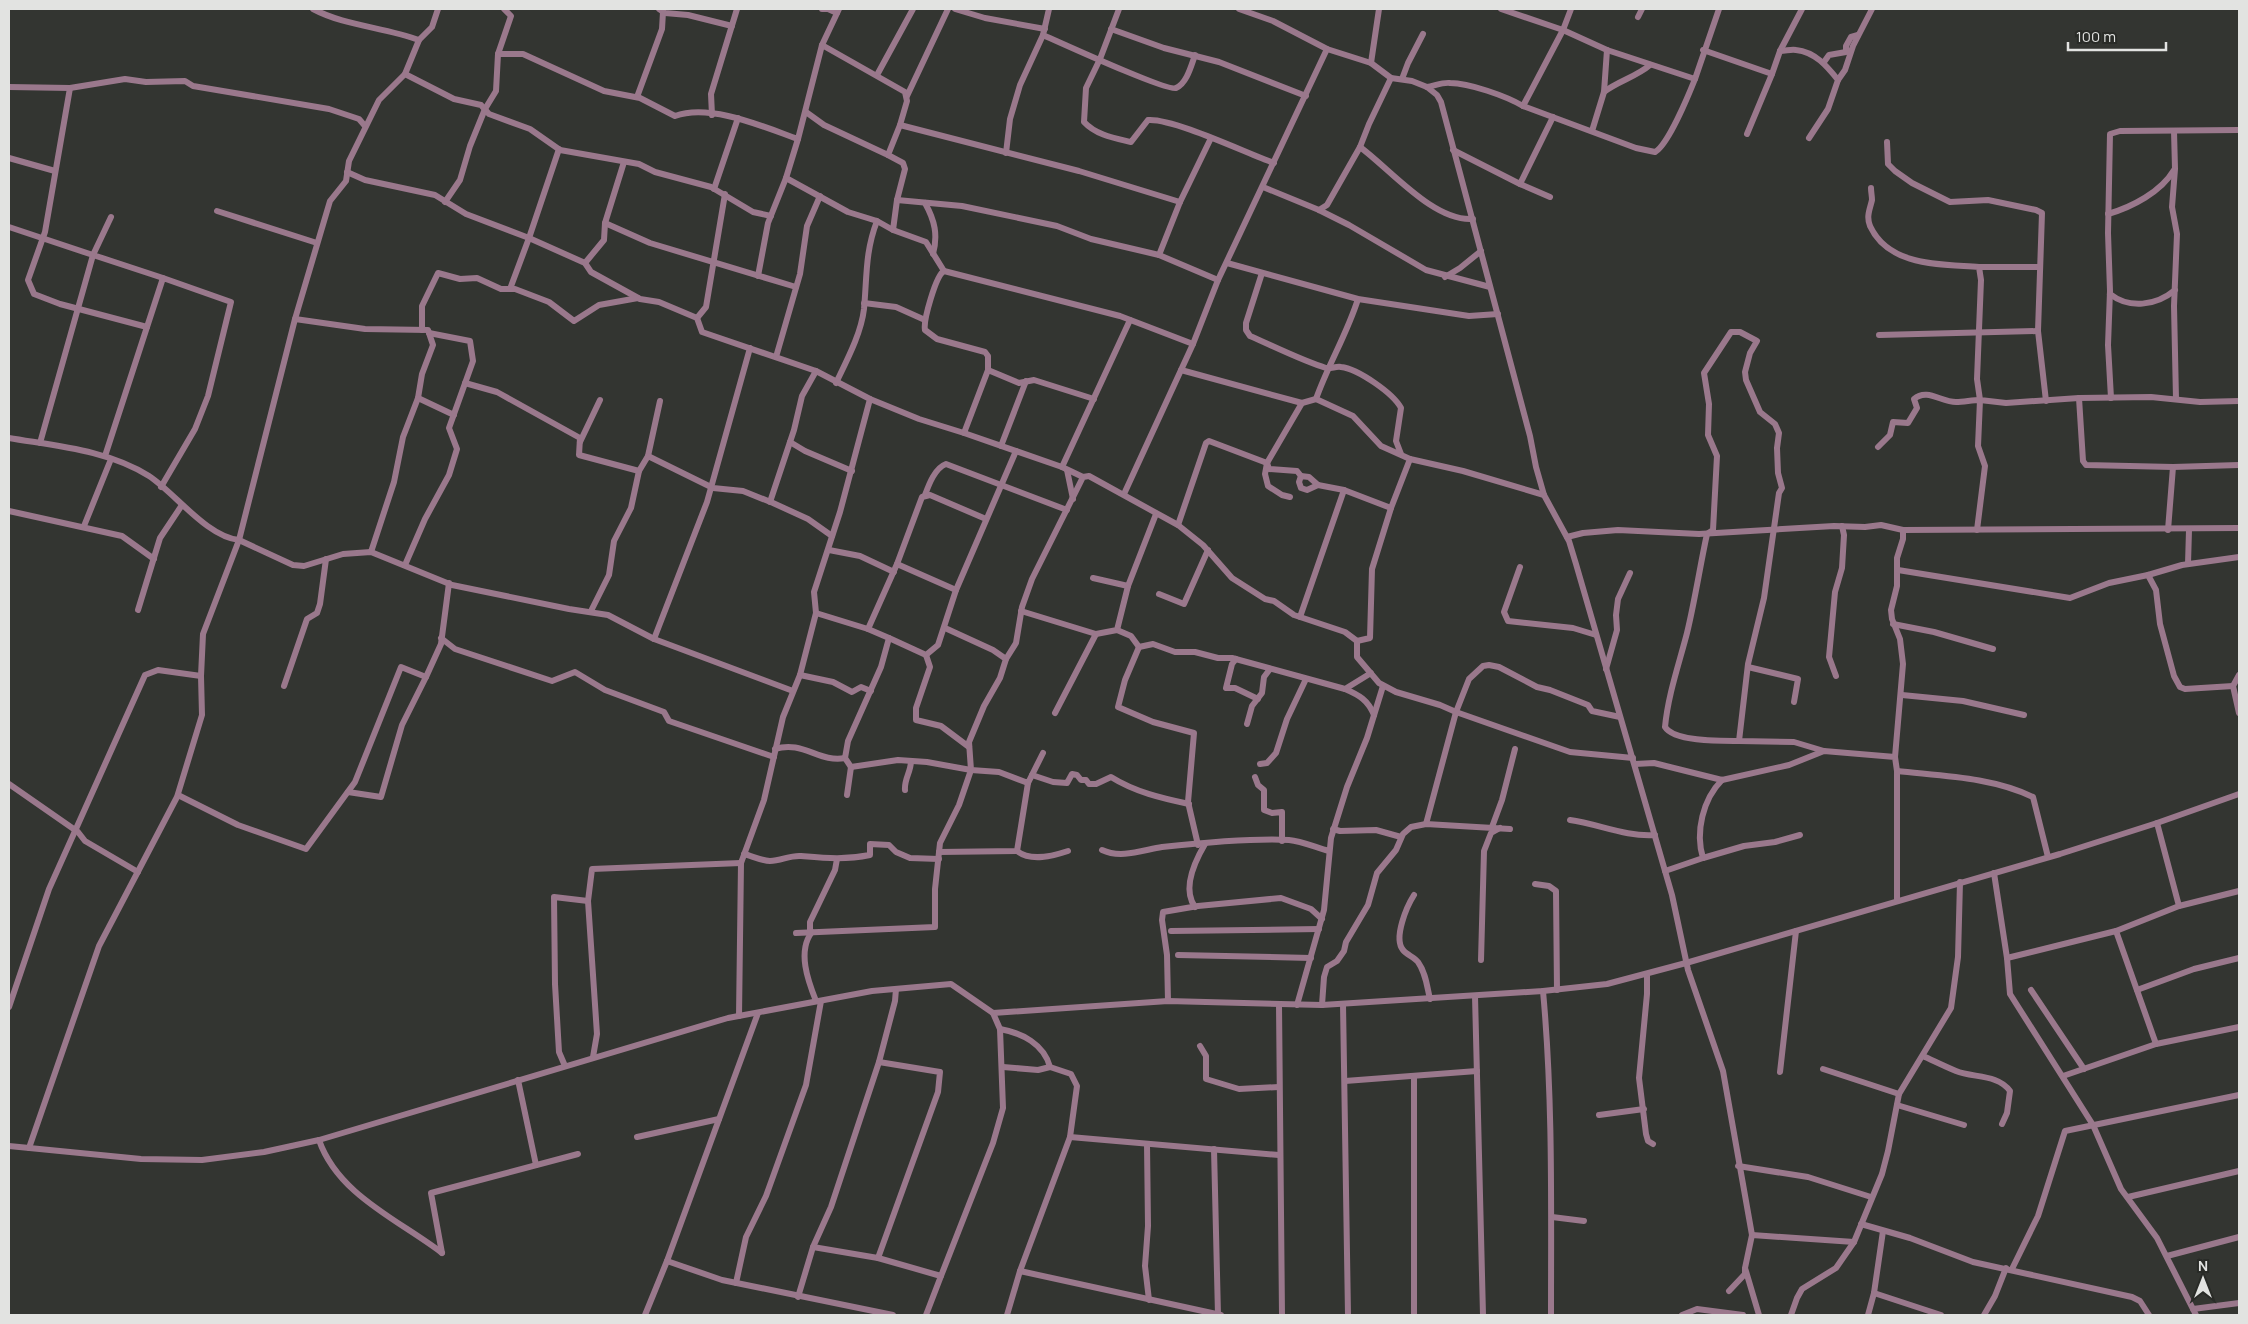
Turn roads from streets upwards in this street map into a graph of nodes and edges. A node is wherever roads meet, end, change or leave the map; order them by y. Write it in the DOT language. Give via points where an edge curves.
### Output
graph roads {
  1 [pos="313,9"];
  2 [pos="438,9"];
  3 [pos="504,9"];
  4 [pos="737,9"];
  5 [pos="822,9"];
  6 [pos="913,9"];
  7 [pos="948,9"];
  8 [pos="955,9"];
  9 [pos="1049,9"];
  10 [pos="1119,9"];
  11 [pos="1239,9"];
  12 [pos="1379,9"];
  13 [pos="1501,9"];
  14 [pos="1571,9"];
  15 [pos="1642,9"];
  16 [pos="1718,9"];
  17 [pos="1802,9"];
  18 [pos="1872,9"];
  19 [pos="661,10"];
  20 [pos="838,11"];
  21 [pos="1638,17"];
  22 [pos="732,26"];
  23 [pos="1111,29"];
  24 [pos="1563,30"];
  25 [pos="1044,32"];
  26 [pos="1423,34"];
  27 [pos="1858,35"];
  28 [pos="419,40"];
  29 [pos="822,45"];
  30 [pos="1327,49"];
  31 [pos="1607,50"];
  32 [pos="1703,50"];
  33 [pos="1780,51"];
  34 [pos="498,54"];
  35 [pos="1195,55"];
  36 [pos="1100,59"];
  37 [pos="1824,62"];
  38 [pos="1371,63"];
  39 [pos="1650,65"];
  40 [pos="405,74"];
  41 [pos="1772,74"];
  42 [pos="877,75"];
  43 [pos="1391,78"];
  44 [pos="1402,79"];
  45 [pos="1696,79"];
  46 [pos="1838,80"];
  47 [pos="9,87"];
  48 [pos="1427,87"];
  49 [pos="70,88"];
  50 [pos="1604,92"];
  51 [pos="908,96"];
  52 [pos="1306,96"];
  53 [pos="637,97"];
  54 [pos="1522,106"];
  55 [pos="485,109"];
  56 [pos="806,112"];
  57 [pos="712,115"];
  58 [pos="1553,117"];
  59 [pos="738,118"];
  60 [pos="900,125"];
  61 [pos="365,126"];
  62 [pos="2239,130"];
  63 [pos="1592,131"];
  64 [pos="2174,131"];
  65 [pos="1747,134"];
  66 [pos="1211,138"];
  67 [pos="1809,138"];
  68 [pos="798,139"];
  69 [pos="1886,142"];
  70 [pos="1360,147"];
  71 [pos="559,149"];
  72 [pos="1453,150"];
  73 [pos="1006,153"];
  74 [pos="888,155"];
  75 [pos="9,158"];
  76 [pos="624,162"];
  77 [pos="1274,163"];
  78 [pos="2175,169"];
  79 [pos="56,171"];
  80 [pos="347,172"];
  81 [pos="786,178"];
  82 [pos="1520,184"];
  83 [pos="1263,187"];
  84 [pos="1871,188"];
  85 [pos="714,189"];
  86 [pos="724,194"];
  87 [pos="820,196"];
  88 [pos="1550,197"];
  89 [pos="897,200"];
  90 [pos="445,202"];
  91 [pos="1180,202"];
  92 [pos="925,204"];
  93 [pos="217,210"];
  94 [pos="1319,210"];
  95 [pos="2108,214"];
  96 [pos="771,216"];
  97 [pos="111,217"];
  98 [pos="1473,220"];
  99 [pos="877,221"];
  100 [pos="605,223"];
  101 [pos="9,227"];
  102 [pos="893,230"];
  103 [pos="529,238"];
  104 [pos="43,239"];
  105 [pos="317,243"];
  106 [pos="1481,251"];
  107 [pos="934,254"];
  108 [pos="93,255"];
  109 [pos="1159,255"];
  110 [pos="715,263"];
  111 [pos="1226,263"];
  112 [pos="586,264"];
  113 [pos="2040,266"];
  114 [pos="1979,268"];
  115 [pos="944,271"];
  116 [pos="1262,272"];
  117 [pos="758,276"];
  118 [pos="1445,276"];
  119 [pos="163,278"];
  120 [pos="1218,280"];
  121 [pos="796,287"];
  122 [pos="1490,287"];
  123 [pos="510,288"];
  124 [pos="2175,290"];
  125 [pos="2110,294"];
  126 [pos="638,298"];
  127 [pos="1358,299"];
  128 [pos="864,303"];
  129 [pos="79,308"];
  130 [pos="1498,314"];
  131 [pos="697,318"];
  132 [pos="295,319"];
  133 [pos="925,320"];
  134 [pos="1130,320"];
  135 [pos="147,327"];
  136 [pos="422,330"];
  137 [pos="2038,331"];
  138 [pos="1979,332"];
  139 [pos="429,334"];
  140 [pos="1879,335"];
  141 [pos="1193,344"];
  142 [pos="750,348"];
  143 [pos="776,357"];
  144 [pos="1328,368"];
  145 [pos="988,370"];
  146 [pos="1181,370"];
  147 [pos="816,371"];
  148 [pos="1026,381"];
  149 [pos="836,383"];
  150 [pos="465,384"];
  151 [pos="418,398"];
  152 [pos="2079,398"];
  153 [pos="2111,398"];
  154 [pos="870,399"];
  155 [pos="1094,399"];
  156 [pos="1316,399"];
  157 [pos="2176,399"];
  158 [pos="600,400"];
  159 [pos="1980,400"];
  160 [pos="660,401"];
  161 [pos="2046,401"];
  162 [pos="2239,401"];
  163 [pos="1302,403"];
  164 [pos="454,415"];
  165 [pos="964,432"];
  166 [pos="9,438"];
  167 [pos="790,442"];
  168 [pos="40,443"];
  169 [pos="580,443"];
  170 [pos="1001,446"];
  171 [pos="1878,447"];
  172 [pos="1016,451"];
  173 [pos="1401,454"];
  174 [pos="648,456"];
  175 [pos="108,458"];
  176 [pos="1410,459"];
  177 [pos="1267,464"];
  178 [pos="2239,465"];
  179 [pos="2173,467"];
  180 [pos="1064,469"];
  181 [pos="639,471"];
  182 [pos="852,471"];
  183 [pos="1301,476"];
  184 [pos="1082,477"];
  185 [pos="1001,485"];
  186 [pos="1318,485"];
  187 [pos="161,487"];
  188 [pos="710,487"];
  189 [pos="1344,490"];
  190 [pos="1124,494"];
  191 [pos="926,495"];
  192 [pos="1544,495"];
  193 [pos="1290,497"];
  194 [pos="1073,500"];
  195 [pos="770,502"];
  196 [pos="182,505"];
  197 [pos="1391,508"];
  198 [pos="1067,510"];
  199 [pos="9,511"];
  200 [pos="1156,514"];
  201 [pos="986,518"];
  202 [pos="1178,525"];
  203 [pos="84,526"];
  204 [pos="1842,526"];
  205 [pos="2239,528"];
  206 [pos="1773,529"];
  207 [pos="1903,530"];
  208 [pos="1977,530"];
  209 [pos="2168,530"];
  210 [pos="2189,530"];
  211 [pos="1707,534"];
  212 [pos="832,536"];
  213 [pos="1567,537"];
  214 [pos="239,540"];
  215 [pos="829,550"];
  216 [pos="1208,550"];
  217 [pos="371,552"];
  218 [pos="2239,557"];
  219 [pos="154,559"];
  220 [pos="326,559"];
  221 [pos="897,564"];
  222 [pos="2188,564"];
  223 [pos="405,565"];
  224 [pos="1520,567"];
  225 [pos="1898,570"];
  226 [pos="894,572"];
  227 [pos="1630,573"];
  228 [pos="2148,575"];
  229 [pos="1093,578"];
  230 [pos="449,584"];
  231 [pos="1128,586"];
  232 [pos="956,590"];
  233 [pos="1158,594"];
  234 [pos="138,610"];
  235 [pos="1021,610"];
  236 [pos="591,611"];
  237 [pos="816,613"];
  238 [pos="1300,617"];
  239 [pos="1893,624"];
  240 [pos="945,628"];
  241 [pos="868,629"];
  242 [pos="1117,630"];
  243 [pos="1096,634"];
  244 [pos="1596,635"];
  245 [pos="441,638"];
  246 [pos="888,638"];
  247 [pos="654,639"];
  248 [pos="1358,641"];
  249 [pos="1139,647"];
  250 [pos="1993,649"];
  251 [pos="926,654"];
  252 [pos="1006,659"];
  253 [pos="1236,659"];
  254 [pos="1748,667"];
  255 [pos="1270,669"];
  256 [pos="1606,670"];
  257 [pos="1371,673"];
  258 [pos="800,674"];
  259 [pos="2239,675"];
  260 [pos="200,676"];
  261 [pos="426,676"];
  262 [pos="1836,676"];
  263 [pos="1306,678"];
  264 [pos="284,686"];
  265 [pos="1384,686"];
  266 [pos="2233,686"];
  267 [pos="1345,689"];
  268 [pos="793,691"];
  269 [pos="871,691"];
  270 [pos="1902,695"];
  271 [pos="1258,699"];
  272 [pos="1794,702"];
  273 [pos="1456,712"];
  274 [pos="2239,712"];
  275 [pos="1055,713"];
  276 [pos="1374,715"];
  277 [pos="2024,715"];
  278 [pos="1620,717"];
  279 [pos="1247,724"];
  280 [pos="1739,741"];
  281 [pos="969,747"];
  282 [pos="1515,749"];
  283 [pos="1824,751"];
  284 [pos="775,753"];
  285 [pos="1043,753"];
  286 [pos="1895,757"];
  287 [pos="846,758"];
  288 [pos="911,761"];
  289 [pos="1634,761"];
  290 [pos="1260,764"];
  291 [pos="851,767"];
  292 [pos="971,770"];
  293 [pos="1897,771"];
  294 [pos="1032,775"];
  295 [pos="1255,777"];
  296 [pos="1722,780"];
  297 [pos="1028,783"];
  298 [pos="9,784"];
  299 [pos="905,790"];
  300 [pos="348,792"];
  301 [pos="2239,794"];
  302 [pos="178,795"];
  303 [pos="847,795"];
  304 [pos="1188,804"];
  305 [pos="1570,820"];
  306 [pos="2156,823"];
  307 [pos="1426,824"];
  308 [pos="1492,827"];
  309 [pos="1501,828"];
  310 [pos="1333,829"];
  311 [pos="1510,829"];
  312 [pos="76,830"];
  313 [pos="1655,835"];
  314 [pos="1800,835"];
  315 [pos="1401,837"];
  316 [pos="1282,841"];
  317 [pos="1202,844"];
  318 [pos="1102,850"];
  319 [pos="1017,851"];
  320 [pos="1068,851"];
  321 [pos="1329,851"];
  322 [pos="744,854"];
  323 [pos="939,856"];
  324 [pos="2048,857"];
  325 [pos="1702,858"];
  326 [pos="837,859"];
  327 [pos="741,863"];
  328 [pos="1665,871"];
  329 [pos="138,872"];
  330 [pos="1994,873"];
  331 [pos="1960,882"];
  332 [pos="1535,884"];
  333 [pos="2239,891"];
  334 [pos="1414,895"];
  335 [pos="588,901"];
  336 [pos="1897,901"];
  337 [pos="2179,906"];
  338 [pos="1195,907"];
  339 [pos="1322,919"];
  340 [pos="1319,929"];
  341 [pos="1171,930"];
  342 [pos="1796,931"];
  343 [pos="2116,931"];
  344 [pos="811,932"];
  345 [pos="796,933"];
  346 [pos="1178,955"];
  347 [pos="1311,958"];
  348 [pos="2007,958"];
  349 [pos="2239,958"];
  350 [pos="1480,960"];
  351 [pos="1686,963"];
  352 [pos="1647,974"];
  353 [pos="896,989"];
  354 [pos="1557,990"];
  355 [pos="2031,990"];
  356 [pos="2137,990"];
  357 [pos="1544,991"];
  358 [pos="1475,996"];
  359 [pos="1430,999"];
  360 [pos="819,1001"];
  361 [pos="1168,1001"];
  362 [pos="1343,1004"];
  363 [pos="1279,1005"];
  364 [pos="1297,1005"];
  365 [pos="1322,1005"];
  366 [pos="9,1007"];
  367 [pos="758,1012"];
  368 [pos="993,1013"];
  369 [pos="739,1016"];
  370 [pos="2239,1027"];
  371 [pos="1000,1029"];
  372 [pos="2156,1044"];
  373 [pos="1200,1046"];
  374 [pos="1923,1056"];
  375 [pos="593,1057"];
  376 [pos="879,1062"];
  377 [pos="565,1066"];
  378 [pos="1003,1067"];
  379 [pos="1050,1067"];
  380 [pos="1823,1069"];
  381 [pos="2084,1069"];
  382 [pos="1477,1071"];
  383 [pos="1780,1072"];
  384 [pos="1414,1076"];
  385 [pos="2062,1076"];
  386 [pos="518,1080"];
  387 [pos="1345,1081"];
  388 [pos="1279,1087"];
  389 [pos="1899,1094"];
  390 [pos="2239,1095"];
  391 [pos="1897,1104"];
  392 [pos="1644,1109"];
  393 [pos="1600,1115"];
  394 [pos="719,1119"];
  395 [pos="2002,1124"];
  396 [pos="1964,1125"];
  397 [pos="2093,1125"];
  398 [pos="637,1137"];
  399 [pos="1070,1137"];
  400 [pos="319,1140"];
  401 [pos="1147,1144"];
  402 [pos="1654,1144"];
  403 [pos="9,1146"];
  404 [pos="29,1148"];
  405 [pos="1214,1149"];
  406 [pos="578,1154"];
  407 [pos="1279,1155"];
  408 [pos="536,1165"];
  409 [pos="1738,1166"];
  410 [pos="2239,1171"];
  411 [pos="1871,1196"];
  412 [pos="2128,1197"];
  413 [pos="1552,1217"];
  414 [pos="1584,1221"];
  415 [pos="1861,1224"];
  416 [pos="1883,1231"];
  417 [pos="1752,1236"];
  418 [pos="2239,1237"];
  419 [pos="1854,1242"];
  420 [pos="813,1247"];
  421 [pos="2167,1256"];
  422 [pos="878,1258"];
  423 [pos="667,1261"];
  424 [pos="1745,1268"];
  425 [pos="2009,1269"];
  426 [pos="1020,1271"];
  427 [pos="941,1276"];
  428 [pos="736,1283"];
  429 [pos="1729,1292"];
  430 [pos="1874,1293"];
  431 [pos="798,1297"];
  432 [pos="1149,1300"];
  433 [pos="2239,1303"];
  434 [pos="2195,1312"];
  435 [pos="1732,1314"];
  436 [pos="645,1315"];
  437 [pos="893,1315"];
  438 [pos="926,1315"];
  439 [pos="1007,1315"];
  440 [pos="1219,1315"];
  441 [pos="1282,1315"];
  442 [pos="1348,1315"];
  443 [pos="1414,1315"];
  444 [pos="1483,1315"];
  445 [pos="1550,1315"];
  446 [pos="1682,1315"];
  447 [pos="1743,1315"];
  448 [pos="1759,1315"];
  449 [pos="1791,1315"];
  450 [pos="1868,1315"];
  451 [pos="1941,1315"];
  452 [pos="1984,1315"];
  453 [pos="2149,1315"];
  1 -- 28 [label="street" via="327,16"];
  2 -- 28 [label="street" via="432,27"];
  3 -- 34 [label="street" via="511,16"];
  4 -- 22 [label="street"];
  5 -- 20 [label="street"];
  6 -- 42 [label="street"];
  7 -- 51 [label="street"];
  8 -- 25 [label="street"];
  9 -- 25 [label="street"];
  10 -- 23 [label="street"];
  11 -- 30 [label="street" via="1273,21"];
  12 -- 38 [label="street"];
  13 -- 24 [label="street"];
  14 -- 24 [label="street"];
  15 -- 21 [label="street"];
  16 -- 32 [label="street"];
  17 -- 33 [label="street"];
  18 -- 27 [label="street"];
  19 -- 22 [label="street"];
  19 -- 53 [label="street" via="662,29"];
  20 -- 29 [label="street"];
  22 -- 57 [label="street" via="711,94"];
  23 -- 35 [label="street" via="1150,44"];
  23 -- 36 [label="street"];
  24 -- 31 [label="street"];
  24 -- 54 [label="street"];
  25 -- 36 [label="street"];
  25 -- 73 [label="street" via="1020,85 1010,119"];
  26 -- 44 [label="street"];
  27 -- 37 [label="street" via="1851,37 1846,52 1829,54"];
  27 -- 46 [label="street"];
  28 -- 40 [label="street"];
  29 -- 42 [label="street"];
  29 -- 56 [label="street"];
  30 -- 38 [label="street"];
  30 -- 52 [label="street"];
  31 -- 39 [label="street"];
  31 -- 50 [label="street"];
  32 -- 41 [label="street"];
  32 -- 45 [label="street"];
  33 -- 37 [label="street" via="1796,49"];
  33 -- 41 [label="street"];
  34 -- 53 [label="street" via="523,54 604,91"];
  34 -- 55 [label="street" via="496,91"];
  35 -- 36 [label="street" via="1185,78 1172,89"];
  35 -- 52 [label="street"];
  36 -- 66 [label="street" via="1086,88 1084,122 1094,130 1131,142 1148,120 1158,120"];
  37 -- 46 [label="street"];
  38 -- 43 [label="street"];
  39 -- 45 [label="street"];
  39 -- 50 [label="street"];
  40 -- 55 [label="street" via="454,99 481,105"];
  40 -- 61 [label="street" via="379,100"];
  41 -- 65 [label="street"];
  42 -- 51 [label="street"];
  43 -- 44 [label="street"];
  43 -- 70 [label="street"];
  44 -- 48 [label="street"];
  45 -- 63 [label="street" via="1660,150 1636,148"];
  46 -- 67 [label="street" via="1828,109"];
  47 -- 49 [label="street"];
  48 -- 54 [label="street" via="1448,82 1464,84 1508,98"];
  48 -- 72 [label="street" via="1441,102"];
  49 -- 61 [label="street" via="125,79 185,81 193,86 329,109 359,119"];
  49 -- 79 [label="street"];
  50 -- 63 [label="street"];
  51 -- 60 [label="street"];
  52 -- 77 [label="street"];
  53 -- 57 [label="street" via="675,116 686,112"];
  54 -- 58 [label="street"];
  55 -- 71 [label="street" via="489,114 530,129"];
  55 -- 90 [label="street" via="460,180"];
  56 -- 68 [label="street"];
  56 -- 74 [label="street" via="824,125"];
  57 -- 59 [label="street"];
  58 -- 63 [label="street"];
  58 -- 82 [label="street"];
  59 -- 68 [label="street"];
  59 -- 85 [label="street"];
  60 -- 73 [label="street"];
  60 -- 74 [label="street"];
  61 -- 80 [label="street"];
  62 -- 64 [label="street"];
  64 -- 78 [label="street"];
  64 -- 95 [label="street" via="2120,131 2110,134"];
  66 -- 77 [label="street"];
  66 -- 91 [label="street"];
  68 -- 81 [label="street"];
  69 -- 113 [label="street" via="1888,164 1895,171 1950,202 1988,200 2040,212"];
  70 -- 94 [label="street" via="1327,205"];
  70 -- 98 [label="street" via="1432,206 1457,219"];
  71 -- 76 [label="street"];
  71 -- 103 [label="street"];
  72 -- 82 [label="street"];
  72 -- 98 [label="street"];
  73 -- 91 [label="street"];
  74 -- 89 [label="street" via="905,166"];
  75 -- 79 [label="street"];
  76 -- 85 [label="street" via="640,164 655,172"];
  76 -- 100 [label="street"];
  77 -- 83 [label="street"];
  78 -- 95 [label="street" via="2164,184 2126,209"];
  78 -- 124 [label="street" via="2172,207 2177,234"];
  79 -- 104 [label="street"];
  80 -- 90 [label="street" via="365,180 435,195"];
  80 -- 105 [label="street" via="346,181 330,202"];
  81 -- 87 [label="street"];
  81 -- 96 [label="street"];
  82 -- 88 [label="street"];
  83 -- 94 [label="street"];
  83 -- 111 [label="street"];
  84 -- 114 [label="street" via="1870,226 1886,248 1910,259"];
  85 -- 86 [label="street"];
  86 -- 96 [label="street" via="754,212"];
  86 -- 110 [label="street"];
  87 -- 99 [label="street" via="848,212"];
  87 -- 121 [label="street" via="807,226"];
  89 -- 92 [label="street"];
  89 -- 102 [label="street"];
  90 -- 103 [label="street" via="466,214"];
  91 -- 109 [label="street"];
  92 -- 107 [label="street" via="935,223"];
  92 -- 109 [label="street" via="1007,214"];
  93 -- 105 [label="street"];
  94 -- 118 [label="street" via="1426,270"];
  95 -- 125 [label="street"];
  96 -- 117 [label="street"];
  97 -- 108 [label="street"];
  98 -- 106 [label="street"];
  99 -- 102 [label="street"];
  99 -- 128 [label="street" via="869,242"];
  100 -- 110 [label="street" via="650,243"];
  100 -- 112 [label="street" via="604,240"];
  101 -- 104 [label="street"];
  102 -- 107 [label="street" via="923,240"];
  103 -- 112 [label="street"];
  103 -- 123 [label="street"];
  104 -- 108 [label="street"];
  104 -- 129 [label="street" via="28,280 34,294"];
  105 -- 132 [label="street"];
  106 -- 118 [label="street"];
  106 -- 122 [label="street"];
  107 -- 115 [label="street"];
  108 -- 119 [label="street"];
  108 -- 129 [label="street"];
  109 -- 120 [label="street"];
  110 -- 117 [label="street"];
  110 -- 131 [label="street" via="706,307"];
  111 -- 116 [label="street"];
  111 -- 120 [label="street"];
  112 -- 126 [label="street" via="591,272"];
  113 -- 114 [label="street"];
  113 -- 137 [label="street"];
  114 -- 138 [label="street"];
  115 -- 133 [label="street" via="939,275"];
  115 -- 134 [label="street"];
  116 -- 127 [label="street"];
  116 -- 144 [label="street" via="1246,323 1250,336"];
  117 -- 121 [label="street"];
  118 -- 122 [label="street"];
  119 -- 135 [label="street"];
  119 -- 187 [label="street" via="231,302 208,396 194,429"];
  120 -- 141 [label="street"];
  121 -- 143 [label="street"];
  122 -- 130 [label="street"];
  123 -- 126 [label="street" via="549,302 574,321 599,305"];
  123 -- 136 [label="street" via="501,288 477,278 460,279 438,273 422,306"];
  124 -- 125 [label="street" via="2159,299 2136,305"];
  124 -- 157 [label="street"];
  125 -- 153 [label="street"];
  126 -- 131 [label="street" via="659,302"];
  127 -- 130 [label="street" via="1469,316"];
  127 -- 144 [label="street" via="1349,327"];
  128 -- 133 [label="street" via="896,307"];
  128 -- 149 [label="street" via="860,326"];
  129 -- 135 [label="street"];
  129 -- 168 [label="street"];
  130 -- 192 [label="street"];
  131 -- 142 [label="street" via="702,332"];
  132 -- 136 [label="street" via="365,329"];
  132 -- 214 [label="street"];
  133 -- 145 [label="street" via="925,330 937,339 985,352"];
  134 -- 141 [label="street"];
  134 -- 155 [label="street"];
  135 -- 175 [label="street"];
  136 -- 139 [label="street" via="428,330"];
  137 -- 138 [label="street"];
  137 -- 161 [label="street"];
  138 -- 140 [label="street"];
  138 -- 159 [label="street"];
  139 -- 150 [label="street" via="470,340 473,361"];
  139 -- 151 [label="street" via="433,345 422,374"];
  141 -- 146 [label="street"];
  142 -- 143 [label="street"];
  142 -- 188 [label="street"];
  143 -- 147 [label="street"];
  144 -- 156 [label="street"];
  144 -- 173 [label="street" via="1342,367 1356,372 1394,397 1401,408 1396,441"];
  145 -- 148 [label="street" via="1016,382"];
  145 -- 165 [label="street"];
  146 -- 163 [label="street"];
  146 -- 190 [label="street"];
  147 -- 149 [label="street"];
  147 -- 167 [label="street" via="802,396"];
  148 -- 155 [label="street" via="1034,380"];
  148 -- 170 [label="street"];
  149 -- 154 [label="street"];
  150 -- 164 [label="street"];
  150 -- 169 [label="street" via="497,392 580,438"];
  151 -- 164 [label="street"];
  151 -- 217 [label="street" via="403,437 394,482"];
  152 -- 153 [label="street"];
  152 -- 161 [label="street"];
  152 -- 179 [label="street" via="2083,461 2086,465"];
  153 -- 157 [label="street"];
  154 -- 165 [label="street"];
  154 -- 182 [label="street"];
  155 -- 180 [label="street"];
  156 -- 163 [label="street"];
  156 -- 173 [label="street" via="1353,416 1381,446"];
  157 -- 162 [label="street"];
  158 -- 169 [label="street"];
  159 -- 161 [label="street"];
  159 -- 171 [label="street" via="1956,402 1921,394 1914,399 1917,408 1908,423 1892,422 1890,435"];
  159 -- 208 [label="street" via="1978,446 1985,466"];
  160 -- 174 [label="street"];
  163 -- 177 [label="street"];
  164 -- 223 [label="street" via="449,428 457,449 449,475"];
  165 -- 170 [label="street"];
  166 -- 168 [label="street"];
  167 -- 182 [label="street"];
  167 -- 195 [label="street"];
  168 -- 175 [label="street"];
  169 -- 181 [label="street" via="579,455"];
  170 -- 172 [label="street"];
  172 -- 180 [label="street"];
  172 -- 185 [label="street"];
  173 -- 176 [label="street"];
  174 -- 181 [label="street"];
  174 -- 188 [label="street"];
  175 -- 187 [label="street" via="149,476"];
  175 -- 203 [label="street"];
  176 -- 192 [label="street"];
  176 -- 197 [label="street"];
  177 -- 183 [label="street" via="1269,469 1297,471"];
  177 -- 193 [label="street" via="1268,486"];
  177 -- 202 [label="street" via="1209,441 1206,443"];
  178 -- 179 [label="street"];
  179 -- 209 [label="street"];
  180 -- 184 [label="street"];
  180 -- 194 [label="street"];
  181 -- 236 [label="street" via="631,508 614,541 609,576"];
  182 -- 212 [label="street"];
  183 -- 186 [label="street" via="1309,477"];
  183 -- 186 [label="street" via="1301,488 1307,490"];
  184 -- 190 [label="street" via="1089,476"];
  184 -- 194 [label="street"];
  185 -- 191 [label="street" via="946,464 936,473"];
  185 -- 198 [label="street"];
  185 -- 201 [label="street"];
  186 -- 189 [label="street"];
  187 -- 196 [label="street"];
  188 -- 195 [label="street" via="743,491"];
  188 -- 247 [label="street"];
  189 -- 197 [label="street"];
  189 -- 238 [label="street"];
  190 -- 200 [label="street"];
  191 -- 201 [label="street"];
  191 -- 221 [label="street" via="922,497"];
  192 -- 213 [label="street"];
  194 -- 198 [label="street"];
  195 -- 212 [label="street" via="808,519"];
  196 -- 214 [label="street" via="229,539"];
  196 -- 219 [label="street" via="160,538"];
  197 -- 248 [label="street" via="1372,569 1370,638"];
  198 -- 235 [label="street" via="1032,580"];
  199 -- 203 [label="street"];
  200 -- 202 [label="street"];
  200 -- 231 [label="street"];
  201 -- 232 [label="street"];
  202 -- 216 [label="street"];
  203 -- 219 [label="street" via="122,536"];
  204 -- 206 [label="street"];
  204 -- 207 [label="street" via="1882,525"];
  204 -- 262 [label="street" via="1842,568 1835,592 1829,657"];
  205 -- 210 [label="street"];
  206 -- 211 [label="street"];
  206 -- 211 [label="street" via="1782,488 1778,473 1779,432 1775,424 1760,412 1746,380 1750,353 1757,341 1740,332 1731,332 1704,373 1709,404 1708,435 1717,456 1713,530"];
  206 -- 254 [label="street" via="1764,598"];
  207 -- 208 [label="street"];
  207 -- 225 [label="street"];
  208 -- 209 [label="street"];
  209 -- 210 [label="street"];
  210 -- 222 [label="street"];
  211 -- 213 [label="street" via="1618,530"];
  211 -- 280 [label="street" via="1665,727 1675,735"];
  212 -- 215 [label="street"];
  213 -- 244 [label="street"];
  214 -- 220 [label="street" via="293,565 304,566"];
  214 -- 260 [label="street" via="203,634"];
  215 -- 226 [label="street" via="860,556"];
  215 -- 237 [label="street" via="814,592"];
  216 -- 233 [label="street" via="1184,604"];
  216 -- 238 [label="street" via="1232,578"];
  217 -- 220 [label="street"];
  217 -- 223 [label="street"];
  218 -- 222 [label="street"];
  219 -- 234 [label="street"];
  220 -- 264 [label="street" via="320,604 317,613 306,619"];
  221 -- 226 [label="street"];
  221 -- 232 [label="street"];
  222 -- 228 [label="street"];
  223 -- 230 [label="street"];
  224 -- 244 [label="street" via="1504,612 1505,618 1573,628"];
  225 -- 228 [label="street" via="2070,598 2110,583"];
  225 -- 239 [label="street"];
  226 -- 241 [label="street"];
  227 -- 256 [label="street" via="1618,599 1617,630"];
  228 -- 266 [label="street" via="2156,590 2164,642 2180,687"];
  229 -- 231 [label="street"];
  230 -- 236 [label="street" via="569,610"];
  230 -- 245 [label="street"];
  231 -- 242 [label="street"];
  232 -- 240 [label="street"];
  235 -- 243 [label="street"];
  235 -- 252 [label="street" via="1016,643"];
  236 -- 247 [label="street" via="608,615"];
  237 -- 241 [label="street"];
  237 -- 258 [label="street"];
  238 -- 248 [label="street" via="1345,632"];
  239 -- 250 [label="street"];
  239 -- 270 [label="street" via="1902,651"];
  240 -- 251 [label="street" via="938,645"];
  240 -- 252 [label="street"];
  241 -- 246 [label="street"];
  242 -- 243 [label="street"];
  242 -- 249 [label="street" via="1131,636"];
  243 -- 275 [label="street"];
  244 -- 256 [label="street"];
  245 -- 261 [label="street"];
  245 -- 284 [label="street" via="454,649 552,681 575,672 605,690 664,712 669,722"];
  246 -- 251 [label="street"];
  246 -- 269 [label="street"];
  247 -- 268 [label="street"];
  248 -- 257 [label="street" via="1358,657"];
  249 -- 253 [label="street" via="1153,644 1175,652"];
  249 -- 304 [label="street" via="1118,707 1153,722 1194,733"];
  251 -- 281 [label="street" via="930,667 916,708 916,720 941,726"];
  252 -- 281 [label="street"];
  253 -- 255 [label="street"];
  253 -- 271 [label="street" via="1226,688 1235,688"];
  254 -- 272 [label="street" via="1798,679"];
  254 -- 280 [label="street"];
  255 -- 263 [label="street"];
  255 -- 271 [label="street" via="1264,677"];
  256 -- 278 [label="street"];
  257 -- 265 [label="street"];
  257 -- 267 [label="street"];
  258 -- 268 [label="street"];
  258 -- 269 [label="street" via="833,682 852,692 861,687"];
  259 -- 266 [label="street"];
  260 -- 302 [label="street" via="202,715"];
  260 -- 312 [label="street" via="158,670 145,675"];
  261 -- 300 [label="street" via="401,667 355,782"];
  261 -- 300 [label="street" via="402,725 381,797"];
  263 -- 267 [label="street"];
  263 -- 290 [label="street" via="1276,753 1267,763"];
  265 -- 273 [label="street"];
  265 -- 276 [label="street"];
  266 -- 274 [label="street"];
  267 -- 276 [label="street" via="1364,699"];
  268 -- 284 [label="street"];
  269 -- 287 [label="street" via="848,741"];
  270 -- 277 [label="street" via="1963,701"];
  270 -- 286 [label="street"];
  271 -- 279 [label="street" via="1252,706"];
  273 -- 278 [label="street" via="1470,679 1483,666 1489,665 1499,667 1537,688 1588,705 1592,711"];
  273 -- 289 [label="street" via="1570,752"];
  273 -- 307 [label="street"];
  276 -- 310 [label="street"];
  278 -- 289 [label="street"];
  280 -- 283 [label="street" via="1794,742"];
  281 -- 292 [label="street"];
  282 -- 308 [label="street"];
  283 -- 286 [label="street"];
  283 -- 296 [label="street" via="1789,765"];
  284 -- 287 [label="street" via="791,746 836,760"];
  284 -- 322 [label="street" via="764,800"];
  285 -- 294 [label="street"];
  286 -- 293 [label="street"];
  287 -- 291 [label="street"];
  288 -- 291 [label="street"];
  288 -- 292 [label="street"];
  288 -- 299 [label="street" via="904,782"];
  289 -- 296 [label="street"];
  289 -- 313 [label="street"];
  291 -- 303 [label="street"];
  292 -- 297 [label="street" via="1000,772"];
  292 -- 323 [label="street" via="959,805 940,843"];
  293 -- 324 [label="street" via="1964,779 2020,791 2033,797"];
  293 -- 336 [label="street"];
  294 -- 297 [label="street"];
  294 -- 304 [label="street" via="1067,783 1072,774 1089,784 1111,777 1145,794"];
  295 -- 316 [label="street" via="1264,790 1264,810 1282,812"];
  296 -- 325 [label="street" via="1705,807 1701,827"];
  297 -- 319 [label="street"];
  298 -- 312 [label="street"];
  300 -- 302 [label="street" via="306,849 238,825"];
  301 -- 306 [label="street"];
  302 -- 329 [label="street"];
  304 -- 317 [label="street"];
  305 -- 313 [label="street" via="1604,826 1623,834"];
  306 -- 324 [label="street"];
  306 -- 337 [label="street"];
  307 -- 308 [label="street"];
  307 -- 315 [label="street" via="1411,827"];
  308 -- 309 [label="street"];
  309 -- 311 [label="street"];
  309 -- 350 [label="street" via="1491,833 1484,851"];
  310 -- 315 [label="street" via="1376,830"];
  310 -- 321 [label="street"];
  312 -- 329 [label="street" via="84,841"];
  312 -- 366 [label="street" via="49,888"];
  313 -- 328 [label="street"];
  314 -- 325 [label="street"];
  315 -- 365 [label="street" via="1396,850 1377,873 1368,905 1344,951 1327,967"];
  316 -- 317 [label="street"];
  316 -- 321 [label="street" via="1290,840"];
  317 -- 318 [label="street" via="1133,853 1110,854"];
  317 -- 338 [label="street" via="1188,895"];
  319 -- 320 [label="street" via="1033,856 1052,856"];
  319 -- 323 [label="street"];
  321 -- 339 [label="street"];
  322 -- 326 [label="street" via="771,861 801,856"];
  322 -- 327 [label="street"];
  323 -- 326 [label="street" via="910,858 888,844 870,844 870,855"];
  323 -- 344 [label="street" via="935,927"];
  324 -- 330 [label="street"];
  325 -- 328 [label="street"];
  326 -- 344 [label="street" via="810,922"];
  327 -- 335 [label="street" via="592,869"];
  327 -- 369 [label="street"];
  328 -- 351 [label="street"];
  329 -- 404 [label="street" via="99,946"];
  330 -- 331 [label="street"];
  330 -- 348 [label="street"];
  331 -- 336 [label="street"];
  331 -- 374 [label="street" via="1958,957 1951,1008"];
  332 -- 354 [label="street" via="1549,886 1556,891"];
  333 -- 337 [label="street"];
  334 -- 359 [label="street" via="1403,917 1401,943 1402,949 1419,963"];
  335 -- 375 [label="street" via="597,1034"];
  335 -- 377 [label="street" via="554,897 554,984 559,1052"];
  336 -- 342 [label="street"];
  337 -- 343 [label="street"];
  338 -- 339 [label="street" via="1281,898 1311,909"];
  338 -- 361 [label="street" via="1163,912 1168,955"];
  339 -- 340 [label="street"];
  340 -- 341 [label="street"];
  340 -- 347 [label="street"];
  342 -- 351 [label="street"];
  342 -- 383 [label="street"];
  343 -- 348 [label="street"];
  343 -- 356 [label="street"];
  344 -- 345 [label="street"];
  344 -- 360 [label="street" via="804,949 811,986"];
  346 -- 347 [label="street"];
  347 -- 364 [label="street"];
  348 -- 385 [label="street" via="2010,994"];
  349 -- 356 [label="street" via="2194,969"];
  351 -- 352 [label="street"];
  351 -- 409 [label="street" via="1723,1071"];
  352 -- 354 [label="street" via="1607,984"];
  352 -- 392 [label="street" via="1639,1078"];
  353 -- 360 [label="street"];
  353 -- 368 [label="street" via="951,984"];
  353 -- 376 [label="street"];
  354 -- 357 [label="street"];
  355 -- 381 [label="street"];
  356 -- 372 [label="street"];
  357 -- 358 [label="street"];
  357 -- 413 [label="street" via="1551,1106"];
  358 -- 359 [label="street"];
  358 -- 382 [label="street"];
  359 -- 362 [label="street"];
  360 -- 367 [label="street"];
  360 -- 428 [label="street" via="806,1085 766,1196 746,1237"];
  361 -- 363 [label="street"];
  361 -- 368 [label="street"];
  362 -- 365 [label="street"];
  362 -- 387 [label="street"];
  363 -- 364 [label="street"];
  363 -- 388 [label="street"];
  364 -- 365 [label="street"];
  367 -- 369 [label="street"];
  367 -- 394 [label="street"];
  368 -- 371 [label="street"];
  369 -- 375 [label="street"];
  370 -- 372 [label="street"];
  371 -- 378 [label="street"];
  371 -- 379 [label="street" via="1029,1039 1042,1050"];
  372 -- 381 [label="street"];
  373 -- 388 [label="street" via="1206,1056 1206,1079 1239,1089"];
  374 -- 389 [label="street"];
  374 -- 395 [label="street" via="1958,1072 1978,1075 2006,1086 2010,1091"];
  375 -- 377 [label="street"];
  376 -- 420 [label="street" via="831,1207"];
  376 -- 422 [label="street" via="940,1072 938,1092"];
  377 -- 386 [label="street"];
  378 -- 379 [label="street" via="1038,1070"];
  378 -- 427 [label="street" via="1003,1108 994,1143"];
  379 -- 399 [label="street" via="1071,1074 1077,1086"];
  380 -- 389 [label="street"];
  381 -- 385 [label="street"];
  382 -- 384 [label="street"];
  382 -- 444 [label="street"];
  384 -- 387 [label="street"];
  384 -- 443 [label="street"];
  385 -- 397 [label="street"];
  386 -- 400 [label="street"];
  386 -- 408 [label="street"];
  387 -- 442 [label="street"];
  388 -- 407 [label="street"];
  389 -- 391 [label="street"];
  390 -- 397 [label="street"];
  391 -- 396 [label="street"];
  391 -- 411 [label="street" via="1882,1174"];
  392 -- 393 [label="street"];
  392 -- 402 [label="street" via="1646,1134"];
  394 -- 398 [label="street"];
  394 -- 423 [label="street"];
  397 -- 412 [label="street" via="2121,1189"];
  397 -- 425 [label="street" via="2065,1131 2038,1216"];
  399 -- 401 [label="street"];
  399 -- 426 [label="street"];
  400 -- 404 [label="street" via="202,1160 141,1159"];
  400 -- 408 [label="street" via="344,1181 360,1197 442,1253 431,1193"];
  401 -- 405 [label="street"];
  401 -- 432 [label="street" via="1145,1266"];
  403 -- 404 [label="street"];
  405 -- 407 [label="street"];
  405 -- 440 [label="street"];
  406 -- 408 [label="street"];
  407 -- 441 [label="street"];
  409 -- 411 [label="street" via="1808,1177"];
  409 -- 417 [label="street"];
  410 -- 412 [label="street"];
  411 -- 415 [label="street"];
  412 -- 421 [label="street"];
  413 -- 414 [label="street"];
  413 -- 445 [label="street"];
  415 -- 416 [label="street"];
  415 -- 419 [label="street"];
  416 -- 425 [label="street" via="1972,1262"];
  416 -- 430 [label="street"];
  417 -- 419 [label="street"];
  417 -- 424 [label="street"];
  418 -- 421 [label="street"];
  419 -- 449 [label="street" via="1836,1268 1802,1290"];
  420 -- 422 [label="street"];
  420 -- 431 [label="street"];
  421 -- 434 [label="street"];
  422 -- 427 [label="street"];
  423 -- 428 [label="street"];
  423 -- 436 [label="street"];
  424 -- 429 [label="street" via="1745,1274"];
  424 -- 448 [label="street"];
  425 -- 452 [label="street"];
  425 -- 453 [label="street" via="2132,1297 2140,1301"];
  426 -- 432 [label="street"];
  426 -- 439 [label="street"];
  427 -- 438 [label="street"];
  428 -- 431 [label="street"];
  430 -- 450 [label="street"];
  430 -- 451 [label="street"];
  431 -- 437 [label="street"];
  432 -- 440 [label="street"];
  433 -- 434 [label="street"];
  435 -- 446 [label="street" via="1697,1308"];
  435 -- 447 [label="street"];
}
